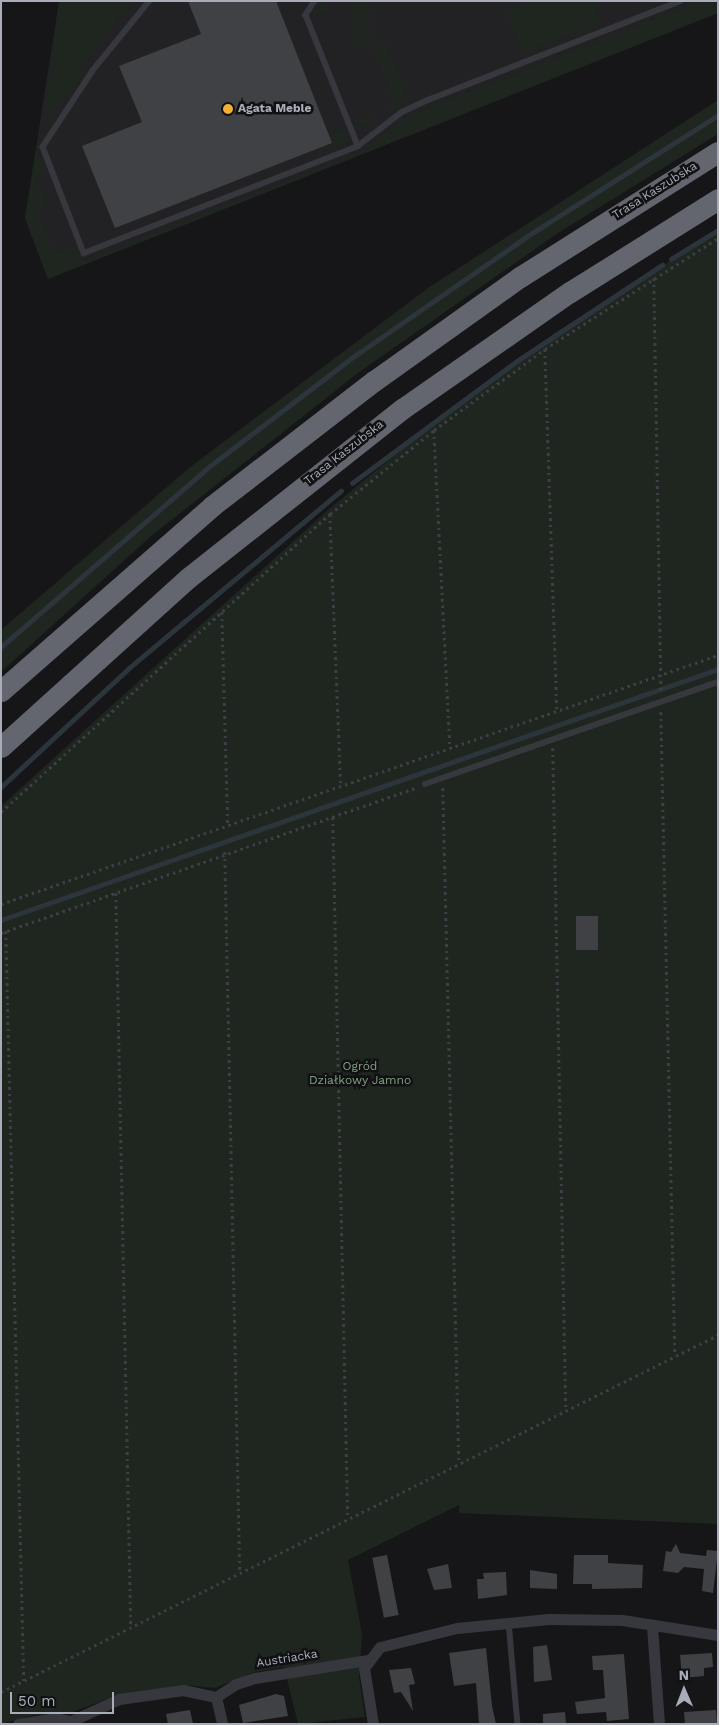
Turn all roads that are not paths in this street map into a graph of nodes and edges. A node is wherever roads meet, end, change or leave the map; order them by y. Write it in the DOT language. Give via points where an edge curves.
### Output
graph roads {
  1 [pos="150,1"];
  2 [pos="315,1"];
  3 [pos="680,1"];
  4 [pos="358,146"];
  5 [pos="718,152"];
  6 [pos="718,199"];
  7 [pos="718,682"];
  8 [pos="1,691"];
  9 [pos="1,747"];
  10 [pos="425,784"];
  11 [pos="509,1622"];
  12 [pos="652,1626"];
  13 [pos="718,1635"];
  14 [pos="367,1660"];
  15 [pos="216,1697"];
  16 [pos="72,1722"];
  17 [pos="18,1724"];
  18 [pos="222,1724"];
  19 [pos="373,1724"];
  20 [pos="518,1724"];
  21 [pos="659,1724"];
  1 -- 4 [label="lane" via="93,71 43,147 84,252"];
  2 -- 4 [label="lane" via="306,15"];
  3 -- 4 [label="lane" via="428,100 402,112"];
  5 -- 8 [label="highway, Trasa Kaszubska" via="520,277 318,423 161,549"];
  6 -- 9 [label="highway, Trasa Kaszubska" via="553,303 394,414 181,584"];
  7 -- 10 [label="lane"];
  11 -- 12 [label="street, Austriacka" via="622,1620"];
  11 -- 14 [label="street, Austriacka" via="457,1628 380,1647"];
  11 -- 20 [label="lane"];
  12 -- 13 [label="street, Austriacka"];
  12 -- 21 [label="street"];
  14 -- 15 [label="street, Austriacka" via="255,1678"];
  14 -- 19 [label="street" via="364,1677"];
  15 -- 16 [label="street" via="183,1690 119,1699"];
  15 -- 18 [label="street"];
  16 -- 17 [label="street" via="55,1718"];
}
